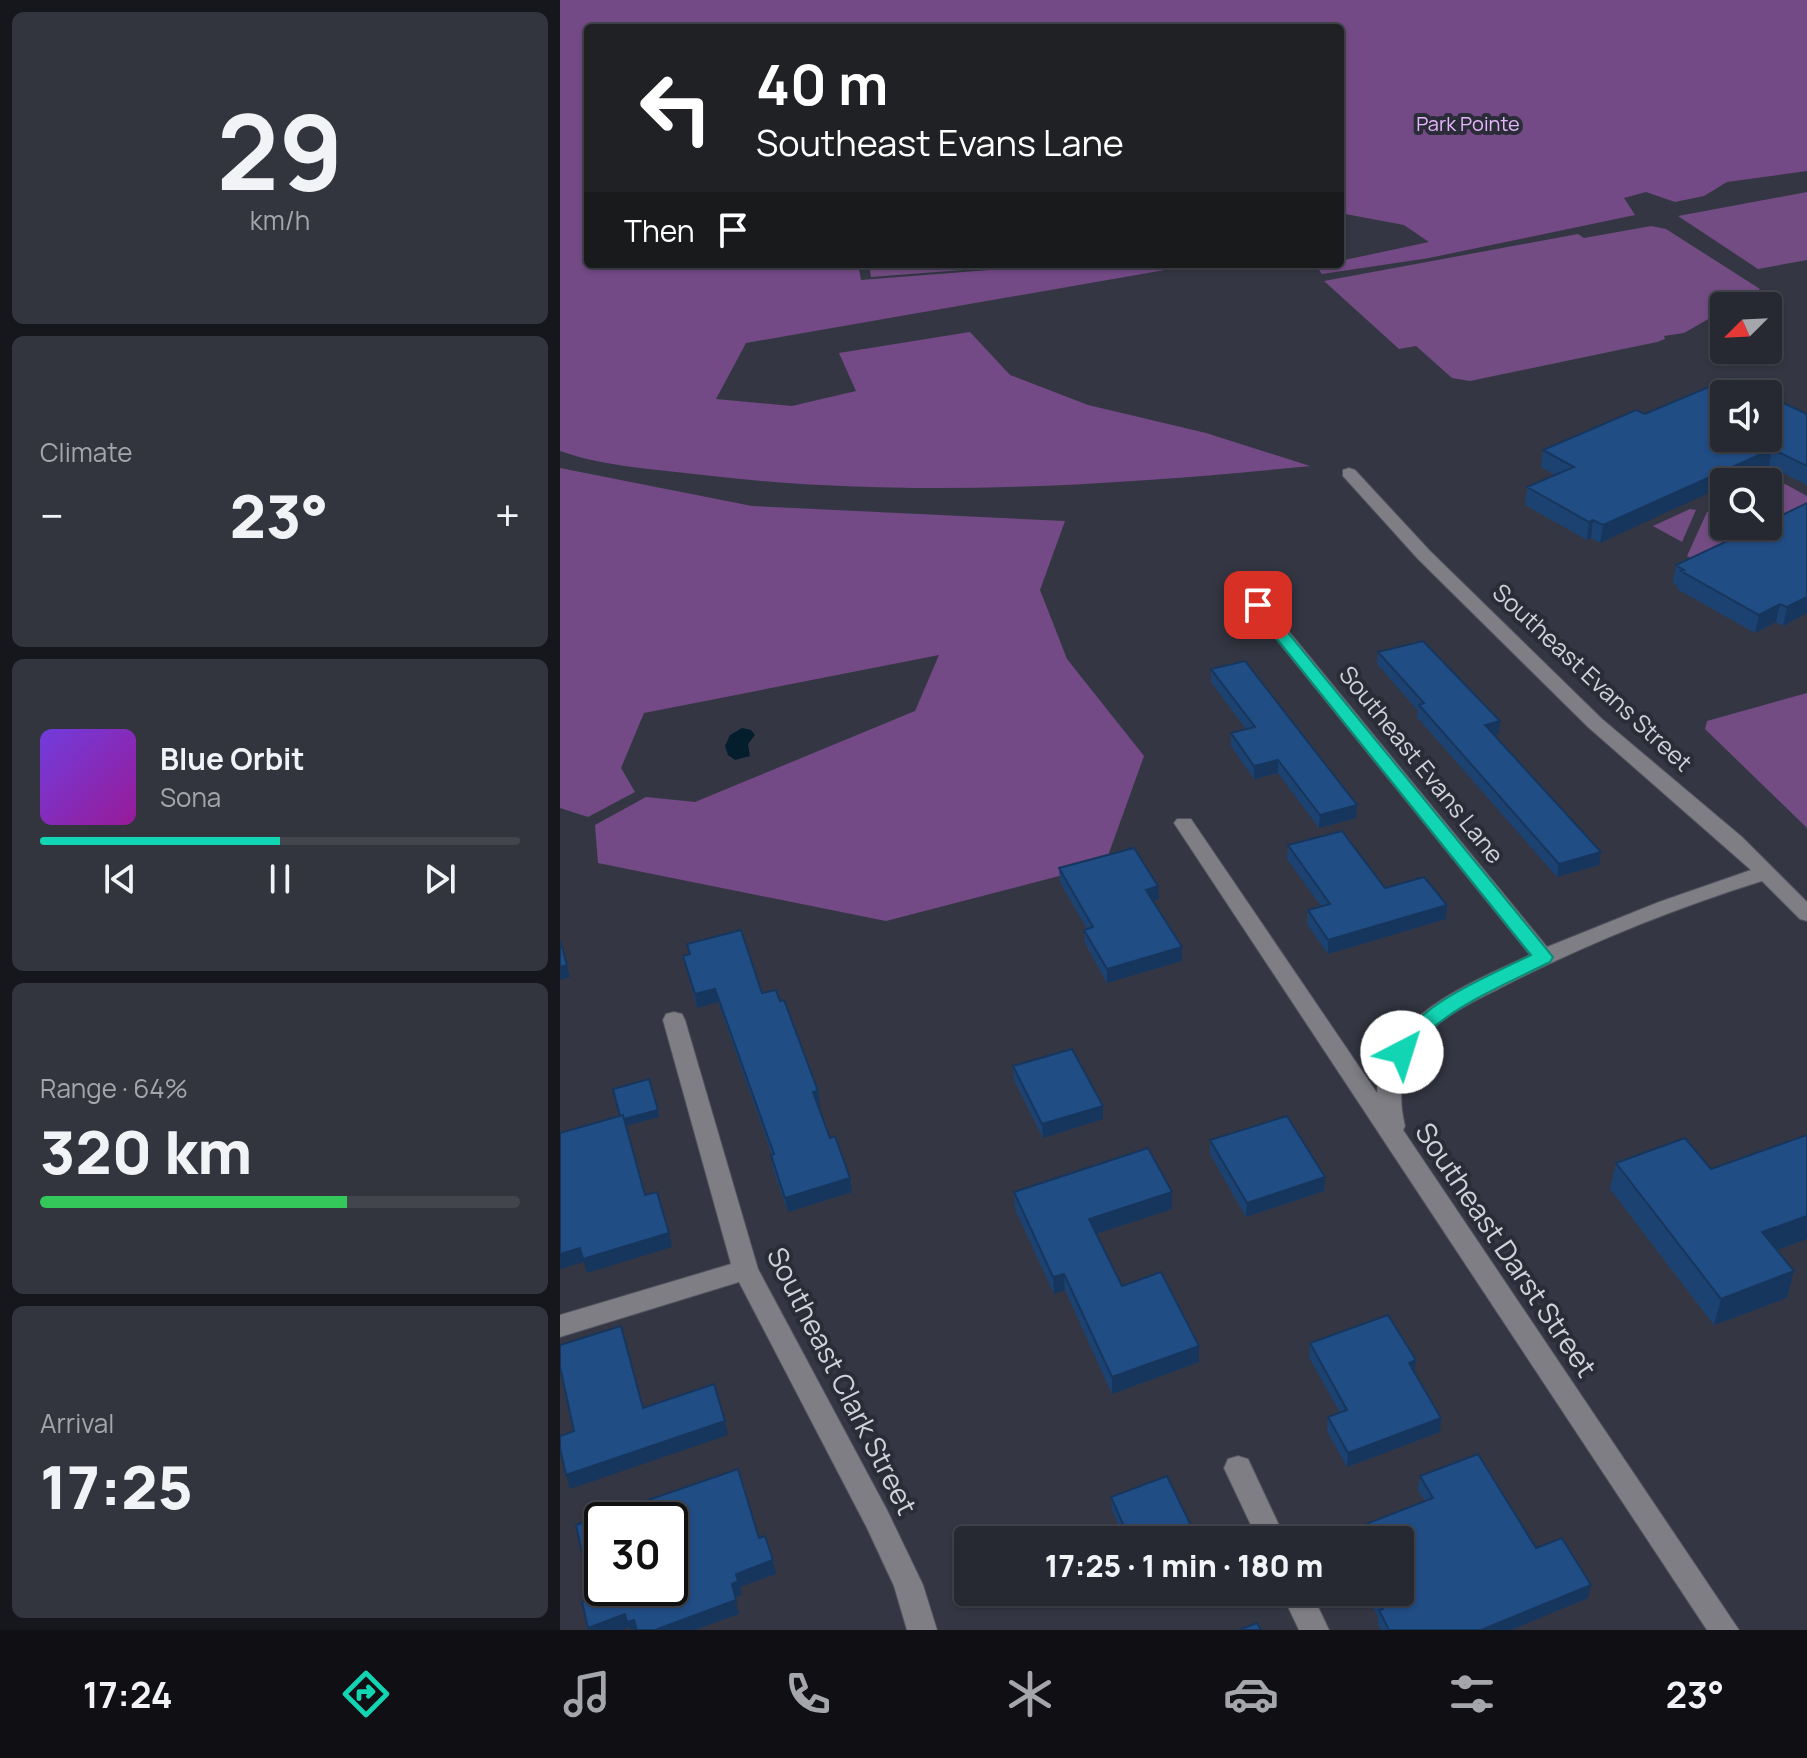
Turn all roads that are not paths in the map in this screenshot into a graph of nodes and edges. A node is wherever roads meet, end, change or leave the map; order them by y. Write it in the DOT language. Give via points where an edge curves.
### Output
graph roads {
  1 [pos="1349,473"];
  2 [pos="1258,605"];
  3 [pos="1184,823"];
  4 [pos="1766,873"];
  5 [pos="1807,914"];
  6 [pos="1543,957"];
  7 [pos="674,1020"];
  8 [pos="1405,1152"];
  9 [pos="745,1270"];
  10 [pos="560,1326"];
  11 [pos="1238,1468"];
  12 [pos="1265,1526"];
  13 [pos="1303,1606"];
  14 [pos="922,1630"];
  15 [pos="1314,1630"];
  16 [pos="1724,1630"];
  1 -- 4 [label="street, Southeast Evans Street" via="1424,555 1586,714"];
  2 -- 6 [label="street, Southeast Evans Lane"];
  3 -- 8 [label="street, Southeast Darst Street"];
  4 -- 5 [label="street, Southeast Evans Street"];
  4 -- 6 [label="street"];
  6 -- 8 [label="street" via="1432,1018 1411,1037 1395,1064 1388,1097"];
  7 -- 9 [label="street, Southeast Clark Street"];
  8 -- 16 [label="street, Southeast Darst Street"];
  9 -- 10 [label="street"];
  9 -- 14 [label="street, Southeast Clark Street" via="877,1519"];
  11 -- 12 [label="street"];
  13 -- 15 [label="street"];
}
